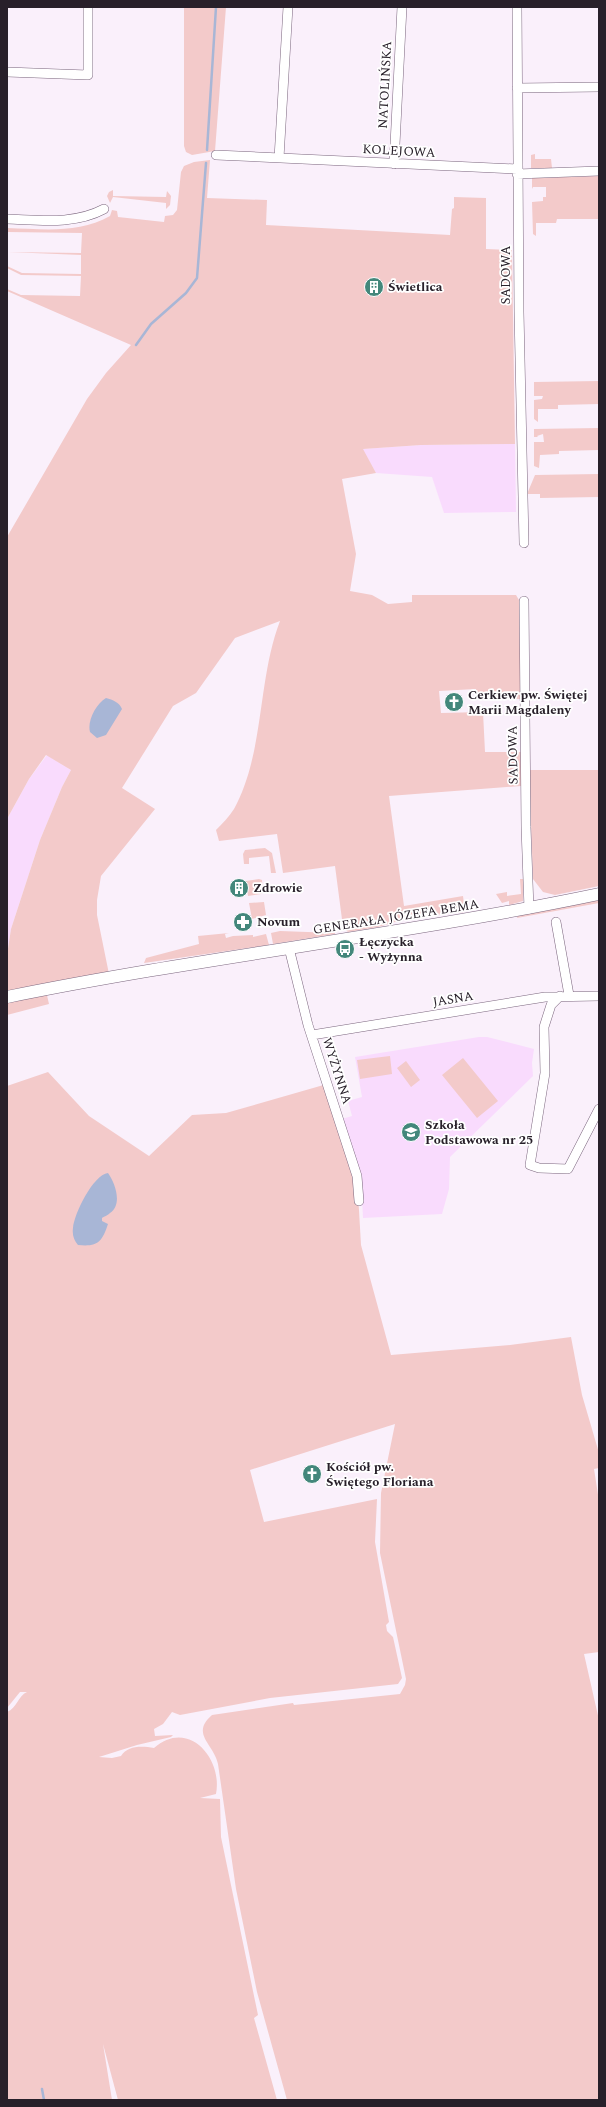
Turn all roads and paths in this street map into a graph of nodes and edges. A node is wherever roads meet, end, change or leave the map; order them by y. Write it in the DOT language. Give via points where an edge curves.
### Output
graph roads {
  1 [pos="88,7"];
  2 [pos="288,7"];
  3 [pos="402,7"];
  4 [pos="517,7"];
  5 [pos="7,72"];
  6 [pos="517,88"];
  7 [pos="599,88"];
  8 [pos="216,155"];
  9 [pos="279,158"];
  10 [pos="394,164"];
  11 [pos="518,171"];
  12 [pos="599,171"];
  13 [pos="104,209"];
  14 [pos="7,219"];
  15 [pos="524,543"];
  16 [pos="524,601"];
  17 [pos="599,894"];
  18 [pos="529,909"];
  19 [pos="556,922"];
  20 [pos="289,948"];
  21 [pos="565,996"];
  22 [pos="599,996"];
  23 [pos="7,997"];
  24 [pos="312,1035"];
  25 [pos="599,1109"];
  26 [pos="358,1201"];
  1 -- 5 [label="street" via="88,75"];
  2 -- 9 [label="street"];
  3 -- 10 [label="street, NATOLIŃSKA"];
  4 -- 6 [label="street, SADOWA"];
  6 -- 7 [label="street"];
  6 -- 11 [label="street, SADOWA"];
  8 -- 9 [label="street, KOLEJOWA"];
  9 -- 10 [label="street, KOLEJOWA"];
  10 -- 11 [label="street, KOLEJOWA"];
  11 -- 12 [label="street, KOLEJOWA"];
  11 -- 15 [label="street, SADOWA"];
  13 -- 14 [label="street" via="71,220"];
  16 -- 18 [label="street, SADOWA"];
  17 -- 18 [label="street, GENERAŁA JÓZEFA BEMA"];
  18 -- 20 [label="street, GENERAŁA JÓZEFA BEMA"];
  19 -- 21 [label="street"];
  20 -- 23 [label="street, GENERAŁA JÓZEFA BEMA" via="144,971"];
  20 -- 24 [label="street, WYŻYNNA"];
  21 -- 22 [label="street, JASNA"];
  21 -- 24 [label="street, JASNA"];
  21 -- 25 [label="street" via="551,1005 544,1027 545,1073 530,1165 539,1168 568,1169"];
  24 -- 26 [label="street, WYŻYNNA" via="357,1176"];
}
